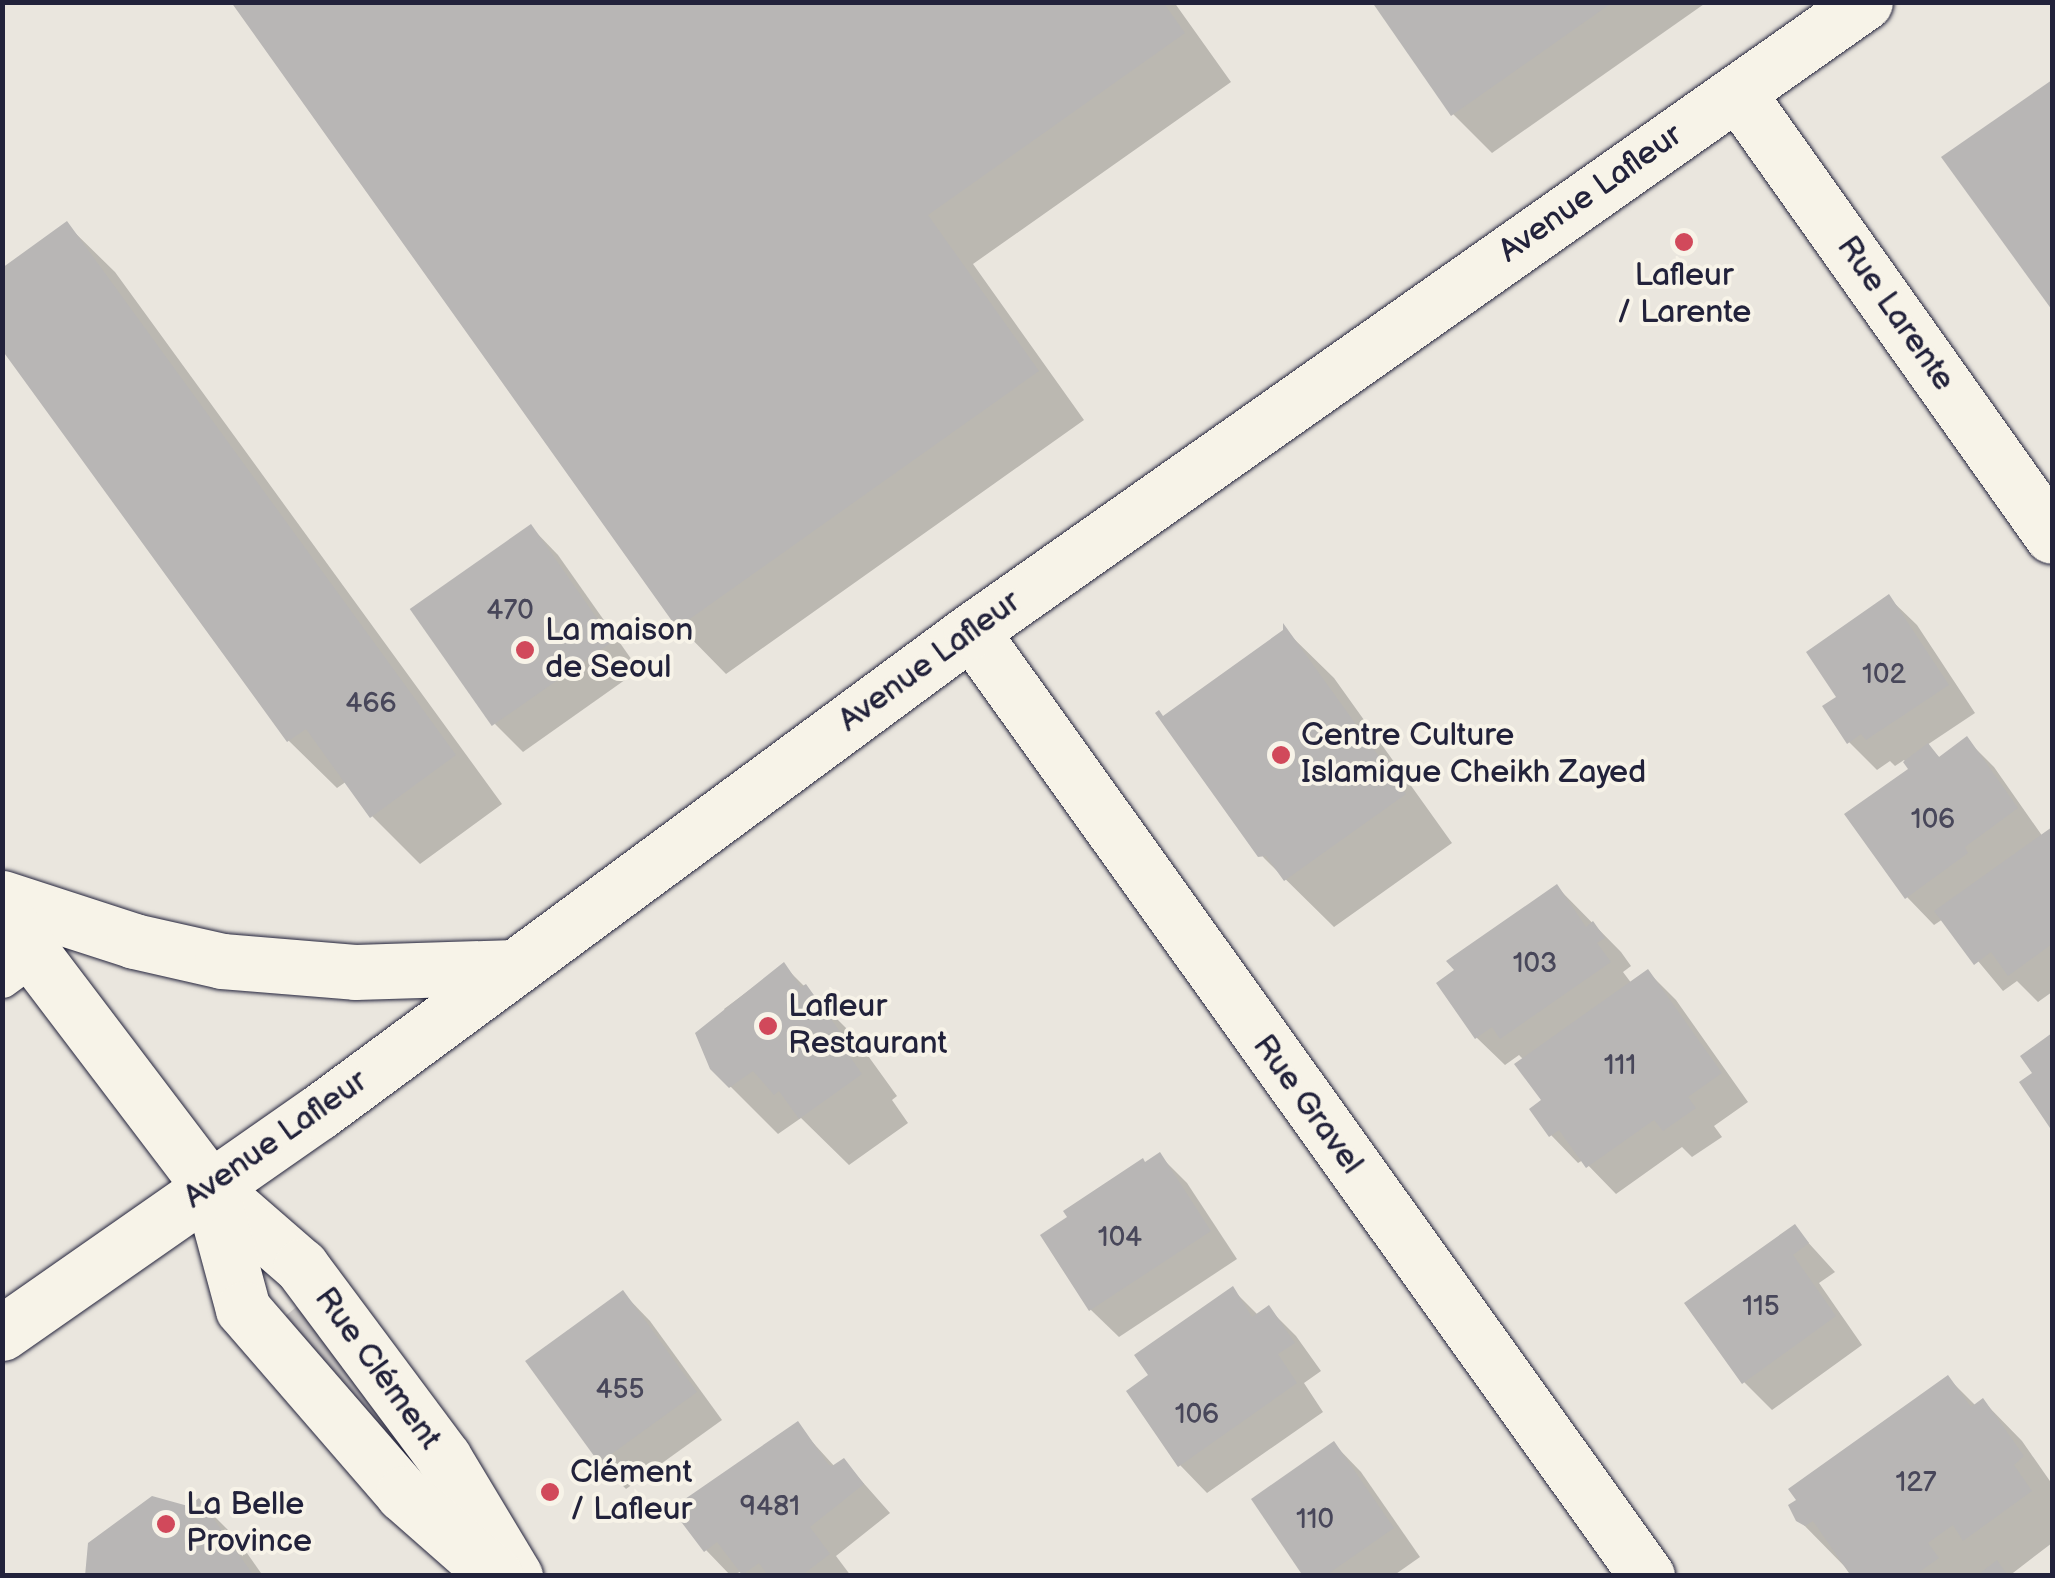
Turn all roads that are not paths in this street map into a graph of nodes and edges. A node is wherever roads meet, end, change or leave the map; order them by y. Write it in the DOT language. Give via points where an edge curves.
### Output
graph roads {
  1 [pos="1865,2"];
  2 [pos="1737,92"];
  3 [pos="2052,536"];
  4 [pos="971,631"];
  5 [pos="2,898"];
  6 [pos="2,913"];
  7 [pos="515,967"];
  8 [pos="19,968"];
  9 [pos="210,1187"];
  10 [pos="2,1333"];
  11 [pos="496,1576"];
  12 [pos="514,1576"];
  13 [pos="1647,1576"];
  1 -- 2 [label="main road, Avenue Lafleur"];
  2 -- 3 [label="main road, Rue Larente"];
  2 -- 4 [label="main road, Avenue Lafleur"];
  4 -- 7 [label="main road, Avenue Lafleur"];
  4 -- 13 [label="main road, Rue Gravel"];
  5 -- 7 [label="main road" via="222,962 355,972"];
  6 -- 8 [label="main road, Rue Clément"];
  7 -- 9 [label="main road, Avenue Lafleur"];
  8 -- 9 [label="main road, Rue Clément"];
  9 -- 10 [label="main road, Avenue Lafleur"];
  9 -- 11 [label="main road, Rue Clément" via="243,1309 403,1494"];
  9 -- 12 [label="main road, Rue Clément" via="301,1266 444,1458"];
}
